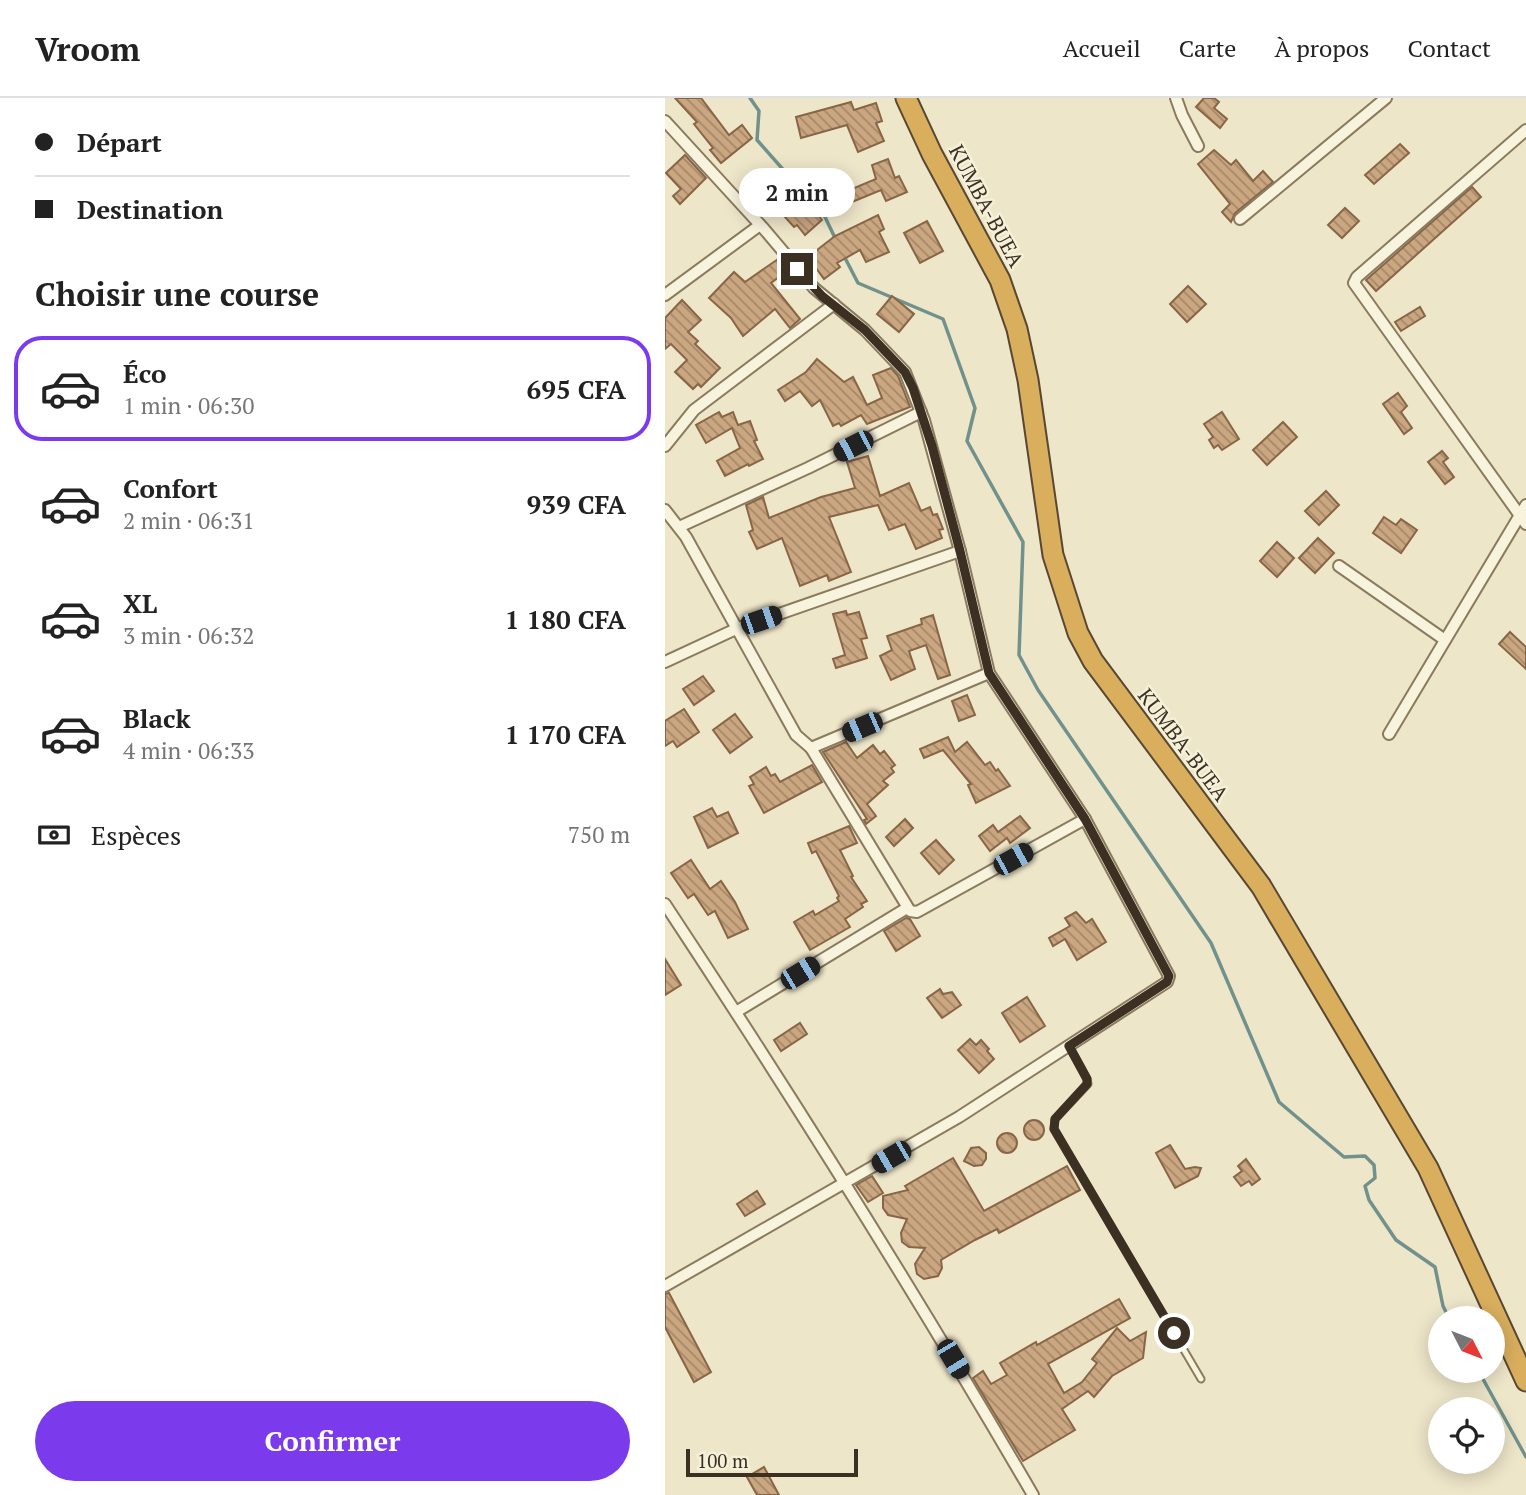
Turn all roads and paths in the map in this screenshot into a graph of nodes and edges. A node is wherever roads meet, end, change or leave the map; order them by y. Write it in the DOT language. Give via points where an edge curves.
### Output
graph roads {
  1 [pos="907,98"];
  2 [pos="1176,98"];
  3 [pos="1387,98"];
  4 [pos="665,121"];
  5 [pos="1526,130"];
  6 [pos="1198,146"];
  7 [pos="1240,219"];
  8 [pos="760,225"];
  9 [pos="665,295"];
  10 [pos="834,304"];
  11 [pos="921,412"];
  12 [pos="665,446"];
  13 [pos="665,510"];
  14 [pos="1524,515"];
  15 [pos="679,527"];
  16 [pos="960,551"];
  17 [pos="1339,566"];
  18 [pos="736,629"];
  19 [pos="1445,640"];
  20 [pos="665,662"];
  21 [pos="989,673"];
  22 [pos="1389,734"];
  23 [pos="811,748"];
  24 [pos="1085,819"];
  25 [pos="665,904"];
  26 [pos="907,908"];
  27 [pos="736,1012"];
  28 [pos="1069,1046"];
  29 [pos="845,1184"];
  30 [pos="665,1286"];
  31 [pos="1201,1378"];
  32 [pos="1526,1381"];
  33 [pos="1033,1495"];
  1 -- 32 [label="highway, KUMBA-BUEA" via="1000,280 1017,329 1053,555 1077,632 1101,672 1261,886 1428,1168"];
  2 -- 6 [label="street"];
  3 -- 7 [label="street"];
  4 -- 8 [label="street"];
  5 -- 14 [label="street" via="1354,283"];
  8 -- 9 [label="street"];
  8 -- 10 [label="street" via="814,289"];
  10 -- 11 [label="street" via="898,363"];
  10 -- 12 [label="street" via="694,410"];
  11 -- 15 [label="street"];
  11 -- 16 [label="street"];
  13 -- 15 [label="street"];
  14 -- 19 [label="street"];
  15 -- 18 [label="street"];
  16 -- 18 [label="street"];
  16 -- 21 [label="street"];
  17 -- 19 [label="street"];
  18 -- 20 [label="street"];
  18 -- 23 [label="street" via="796,735"];
  19 -- 22 [label="street"];
  21 -- 23 [label="street"];
  21 -- 24 [label="street"];
  23 -- 26 [label="street"];
  24 -- 26 [label="street" via="917,912"];
  24 -- 28 [label="street" via="1169,976 1167,982"];
  25 -- 27 [label="street"];
  26 -- 27 [label="street"];
  27 -- 29 [label="street"];
  28 -- 29 [label="street"];
  28 -- 31 [label="lane" via="1087,1084 1055,1119 1054,1129"];
  29 -- 30 [label="street"];
  29 -- 33 [label="street"];
}
